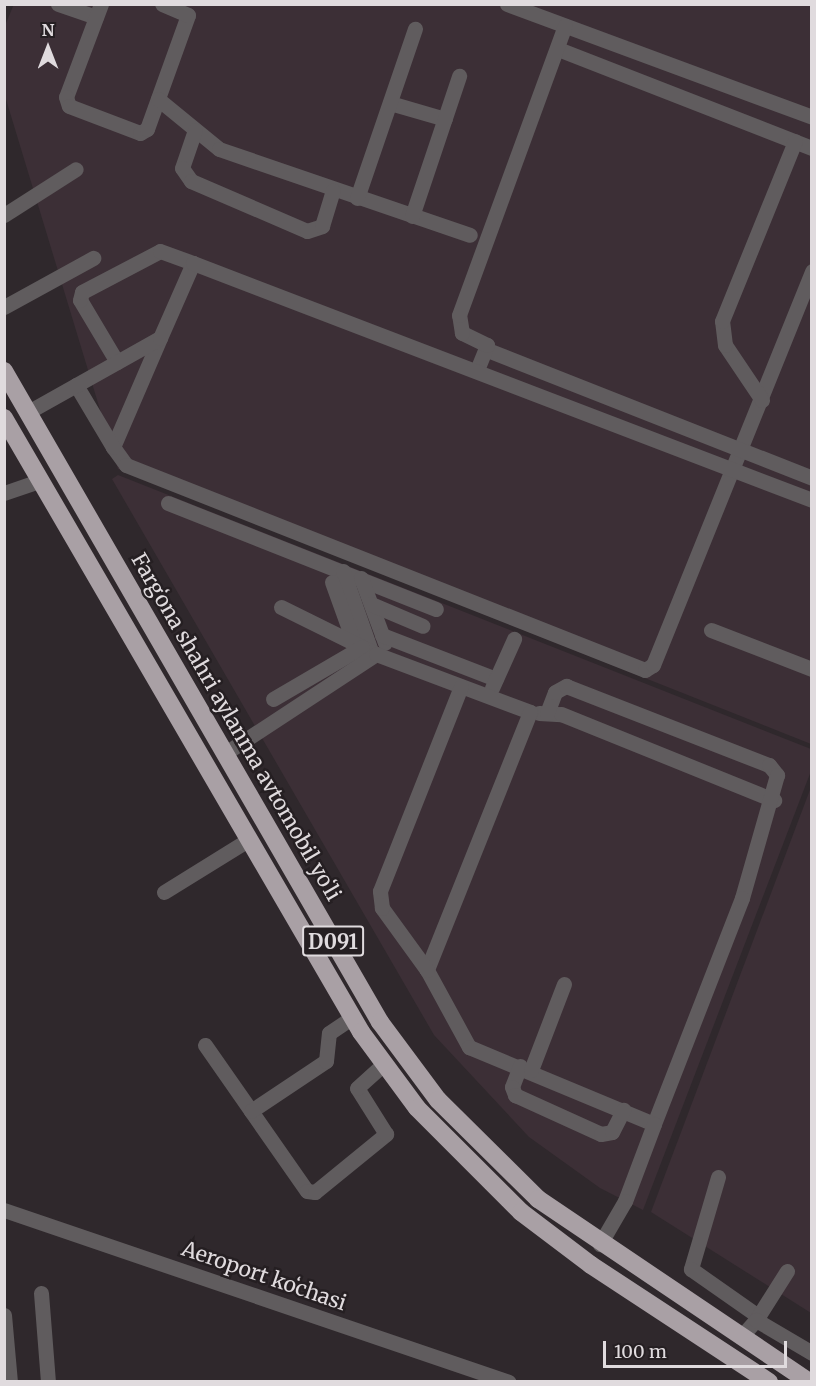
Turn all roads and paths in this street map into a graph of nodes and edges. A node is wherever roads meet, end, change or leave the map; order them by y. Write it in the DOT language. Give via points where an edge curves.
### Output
graph roads {
  1 [pos="58,4"];
  2 [pos="162,4"];
  3 [pos="507,4"];
  4 [pos="190,10"];
  5 [pos="98,11"];
  6 [pos="565,26"];
  7 [pos="415,29"];
  8 [pos="558,49"];
  9 [pos="459,76"];
  10 [pos="158,99"];
  11 [pos="390,103"];
  12 [pos="812,117"];
  13 [pos="445,119"];
  14 [pos="195,130"];
  15 [pos="795,141"];
  16 [pos="812,148"];
  17 [pos="76,169"];
  18 [pos="333,191"];
  19 [pos="357,198"];
  20 [pos="4,215"];
  21 [pos="412,216"];
  22 [pos="470,235"];
  23 [pos="93,258"];
  24 [pos="194,263"];
  25 [pos="812,271"];
  26 [pos="4,307"];
  27 [pos="160,338"];
  28 [pos="485,349"];
  29 [pos="117,362"];
  30 [pos="477,370"];
  31 [pos="4,371"];
  32 [pos="76,385"];
  33 [pos="588,389"];
  34 [pos="762,400"];
  35 [pos="581,409"];
  36 [pos="28,412"];
  37 [pos="4,418"];
  38 [pos="113,447"];
  39 [pos="742,450"];
  40 [pos="734,470"];
  41 [pos="812,478"];
  42 [pos="41,480"];
  43 [pos="4,494"];
  44 [pos="812,501"];
  45 [pos="168,503"];
  46 [pos="337,577"];
  47 [pos="361,578"];
  48 [pos="370,604"];
  49 [pos="281,607"];
  50 [pos="436,609"];
  51 [pos="423,626"];
  52 [pos="711,630"];
  53 [pos="382,635"];
  54 [pos="514,639"];
  55 [pos="366,649"];
  56 [pos="392,660"];
  57 [pos="812,669"];
  58 [pos="496,680"];
  59 [pos="461,686"];
  60 [pos="488,696"];
  61 [pos="273,699"];
  62 [pos="530,712"];
  63 [pos="547,713"];
  64 [pos="224,754"];
  65 [pos="774,800"];
  66 [pos="248,840"];
  67 [pos="164,892"];
  68 [pos="427,970"];
  69 [pos="564,984"];
  70 [pos="353,1017"];
  71 [pos="205,1045"];
  72 [pos="384,1064"];
  73 [pos="525,1068"];
  74 [pos="623,1110"];
  75 [pos="251,1111"];
  76 [pos="654,1124"];
  77 [pos="718,1177"];
  78 [pos="4,1210"];
  79 [pos="600,1244"];
  80 [pos="787,1271"];
  81 [pos="41,1293"];
  82 [pos="4,1315"];
  83 [pos="757,1318"];
  84 [pos="741,1337"];
  85 [pos="812,1353"];
  86 [pos="10,1382"];
  87 [pos="48,1382"];
  88 [pos="509,1382"];
  89 [pos="769,1382"];
  90 [pos="809,1382"];
  1 -- 5 [label="street"];
  2 -- 4 [label="street"];
  3 -- 6 [label="street"];
  4 -- 10 [label="street"];
  5 -- 10 [label="street" via="66,97 69,106 140,133 147,129"];
  6 -- 8 [label="street"];
  6 -- 12 [label="street"];
  7 -- 11 [label="street"];
  8 -- 15 [label="street"];
  8 -- 28 [label="street" via="459,315 462,333 486,343"];
  9 -- 13 [label="street"];
  10 -- 14 [label="street"];
  11 -- 13 [label="street"];
  11 -- 19 [label="street"];
  13 -- 21 [label="street"];
  14 -- 18 [label="street" via="219,149"];
  14 -- 18 [label="street" via="182,168 191,181 307,231 322,226"];
  15 -- 16 [label="street"];
  15 -- 34 [label="street" via="722,321 725,345"];
  17 -- 20 [label="street"];
  18 -- 19 [label="street"];
  19 -- 21 [label="street"];
  21 -- 22 [label="street"];
  23 -- 26 [label="street"];
  24 -- 27 [label="street"];
  24 -- 29 [label="street" via="160,251 82,292 80,300"];
  24 -- 30 [label="street"];
  25 -- 34 [label="street"];
  27 -- 29 [label="street"];
  27 -- 38 [label="street"];
  28 -- 30 [label="street"];
  28 -- 33 [label="street"];
  29 -- 32 [label="street"];
  30 -- 35 [label="street"];
  31 -- 36 [label="highway, Fargʻona shahri aylanma avtomobil yoʻli / D091"];
  32 -- 36 [label="street"];
  32 -- 38 [label="street"];
  33 -- 35 [label="street"];
  33 -- 39 [label="street"];
  34 -- 39 [label="street"];
  35 -- 40 [label="street"];
  36 -- 64 [label="highway, Fargʻona shahri aylanma avtomobil yoʻli / D091"];
  37 -- 42 [label="highway, D091"];
  38 -- 40 [label="street" via="126,465 645,670 653,665"];
  39 -- 40 [label="street"];
  39 -- 41 [label="street"];
  40 -- 44 [label="street"];
  42 -- 43 [label="street"];
  42 -- 66 [label="highway, D091"];
  45 -- 46 [label="street"];
  46 -- 47 [label="street"];
  46 -- 55 [label="street"];
  47 -- 48 [label="street"];
  47 -- 50 [label="street"];
  48 -- 51 [label="street"];
  48 -- 53 [label="street"];
  49 -- 55 [label="street"];
  52 -- 57 [label="street"];
  53 -- 56 [label="street"];
  53 -- 58 [label="street"];
  54 -- 58 [label="street"];
  55 -- 56 [label="street"];
  55 -- 61 [label="street"];
  55 -- 64 [label="street"];
  56 -- 59 [label="street"];
  58 -- 60 [label="street"];
  59 -- 60 [label="street"];
  59 -- 68 [label="street" via="380,891 382,908"];
  60 -- 62 [label="street"];
  62 -- 63 [label="street"];
  62 -- 68 [label="street"];
  63 -- 65 [label="street" via="561,714"];
  63 -- 65 [label="street" via="555,692 566,686 770,765 778,782"];
  64 -- 79 [label="highway, Fargʻona shahri aylanma avtomobil yoʻli / D091" via="405,1057 485,1150"];
  65 -- 76 [label="street" via="671,1092"];
  66 -- 67 [label="street"];
  66 -- 70 [label="highway, D091"];
  68 -- 73 [label="street" via="469,1047"];
  69 -- 73 [label="street"];
  70 -- 72 [label="highway, D091"];
  70 -- 75 [label="street" via="329,1033 326,1061"];
  71 -- 75 [label="street"];
  72 -- 75 [label="street" via="357,1088 386,1134 315,1192 307,1191"];
  72 -- 89 [label="highway, D091" via="469,1164 521,1212 591,1265"];
  73 -- 74 [label="street"];
  73 -- 74 [label="street" via="512,1087 515,1095 601,1134 612,1132"];
  74 -- 76 [label="street"];
  76 -- 79 [label="street" via="625,1201"];
  77 -- 83 [label="street" via="691,1269"];
  78 -- 88 [label="street, Aeroport koʻchasi"];
  79 -- 84 [label="highway, Fargʻona shahri aylanma avtomobil yoʻli / D091"];
  80 -- 83 [label="street"];
  81 -- 87 [label="street"];
  82 -- 86 [label="street"];
  83 -- 84 [label="street"];
  83 -- 85 [label="street"];
  84 -- 90 [label="highway, Fargʻona shahri aylanma avtomobil yoʻli / D091"];
}
